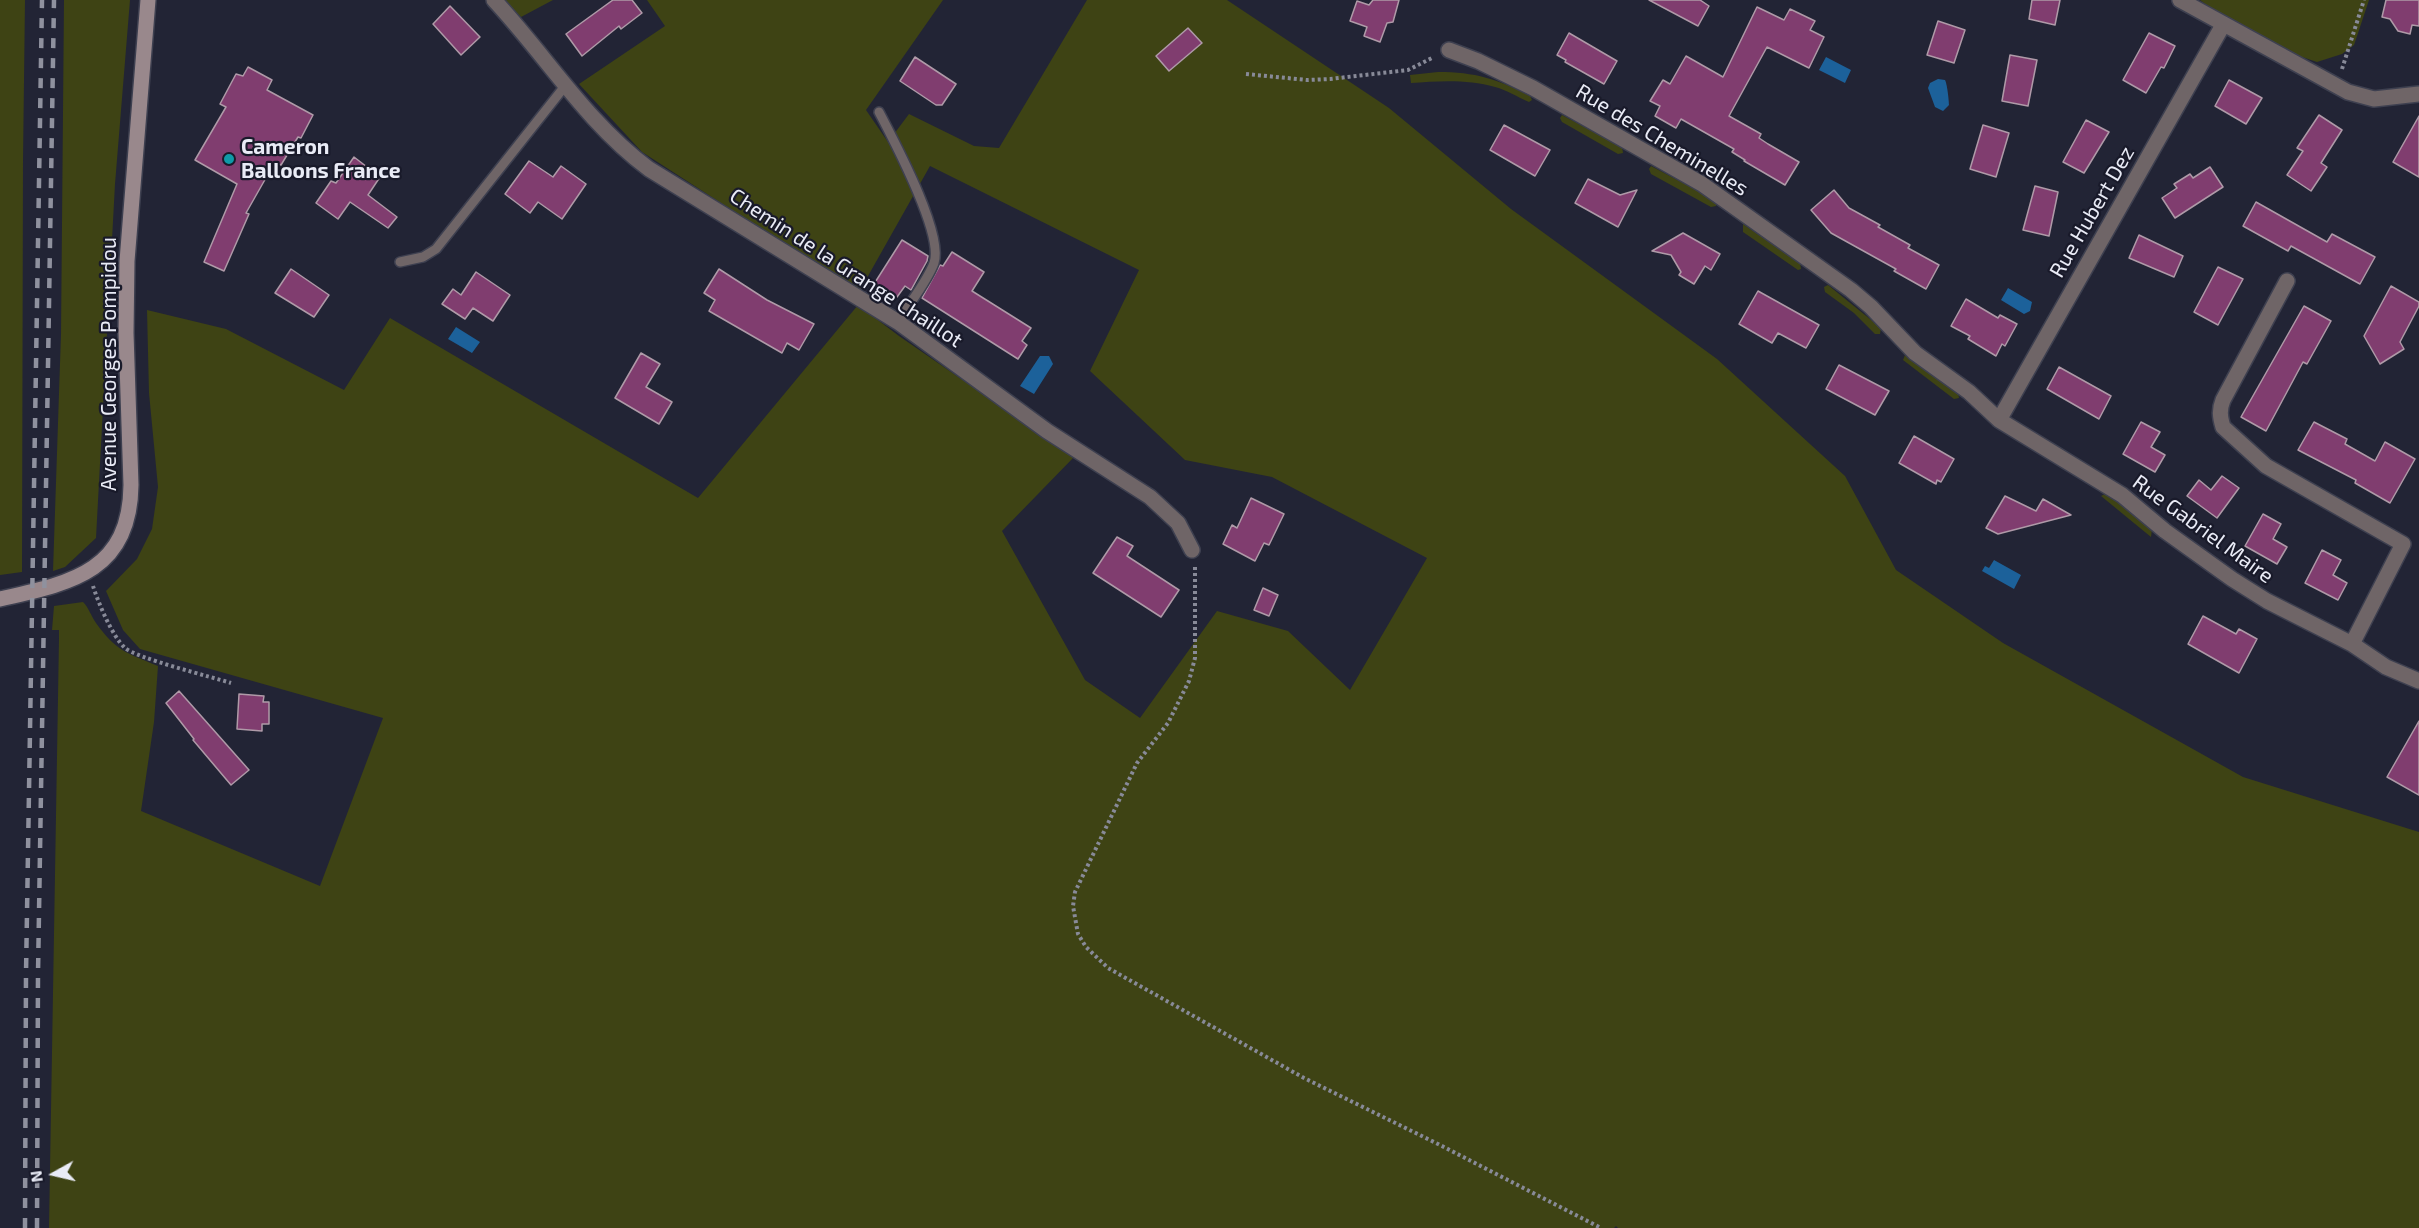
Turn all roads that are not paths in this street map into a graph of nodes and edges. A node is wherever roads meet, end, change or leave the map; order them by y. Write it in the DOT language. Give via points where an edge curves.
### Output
graph roads {
  1 [pos="148,0"];
  2 [pos="494,0"];
  3 [pos="2180,0"];
  4 [pos="2223,25"];
  5 [pos="1449,50"];
  6 [pos="565,86"];
  7 [pos="2419,94"];
  8 [pos="879,112"];
  9 [pos="400,262"];
  10 [pos="2287,280"];
  11 [pos="897,322"];
  12 [pos="1999,420"];
  13 [pos="1192,550"];
  14 [pos="0,599"];
  15 [pos="2352,644"];
  16 [pos="2419,681"];
  1 -- 14 [label="main road, Avenue Georges Pompidou" via="127,261 131,503 121,537 89,571 57,585"];
  2 -- 6 [label="street, Chemin de la Grange Chaillot"];
  3 -- 4 [label="street"];
  4 -- 7 [label="street" via="2360,96 2374,99"];
  4 -- 12 [label="street, Rue Hubert Dez"];
  5 -- 12 [label="street, Rue des Cheminelles" via="1525,84 1702,184 1851,290 1915,353 1969,392"];
  6 -- 9 [label="lane" via="436,249 423,257"];
  6 -- 11 [label="street, Chemin de la Grange Chaillot" via="611,139 649,169"];
  8 -- 11 [label="lane" via="913,182 936,252 933,264"];
  10 -- 15 [label="street" via="2219,408 2223,427 2266,466 2403,544"];
  11 -- 13 [label="street, Chemin de la Grange Chaillot" via="1047,431 1150,497 1178,523"];
  12 -- 15 [label="street, Rue Gabriel Maire" via="2122,495 2232,579"];
  15 -- 16 [label="street, Rue Gabriel Maire" via="2386,667"];
}
